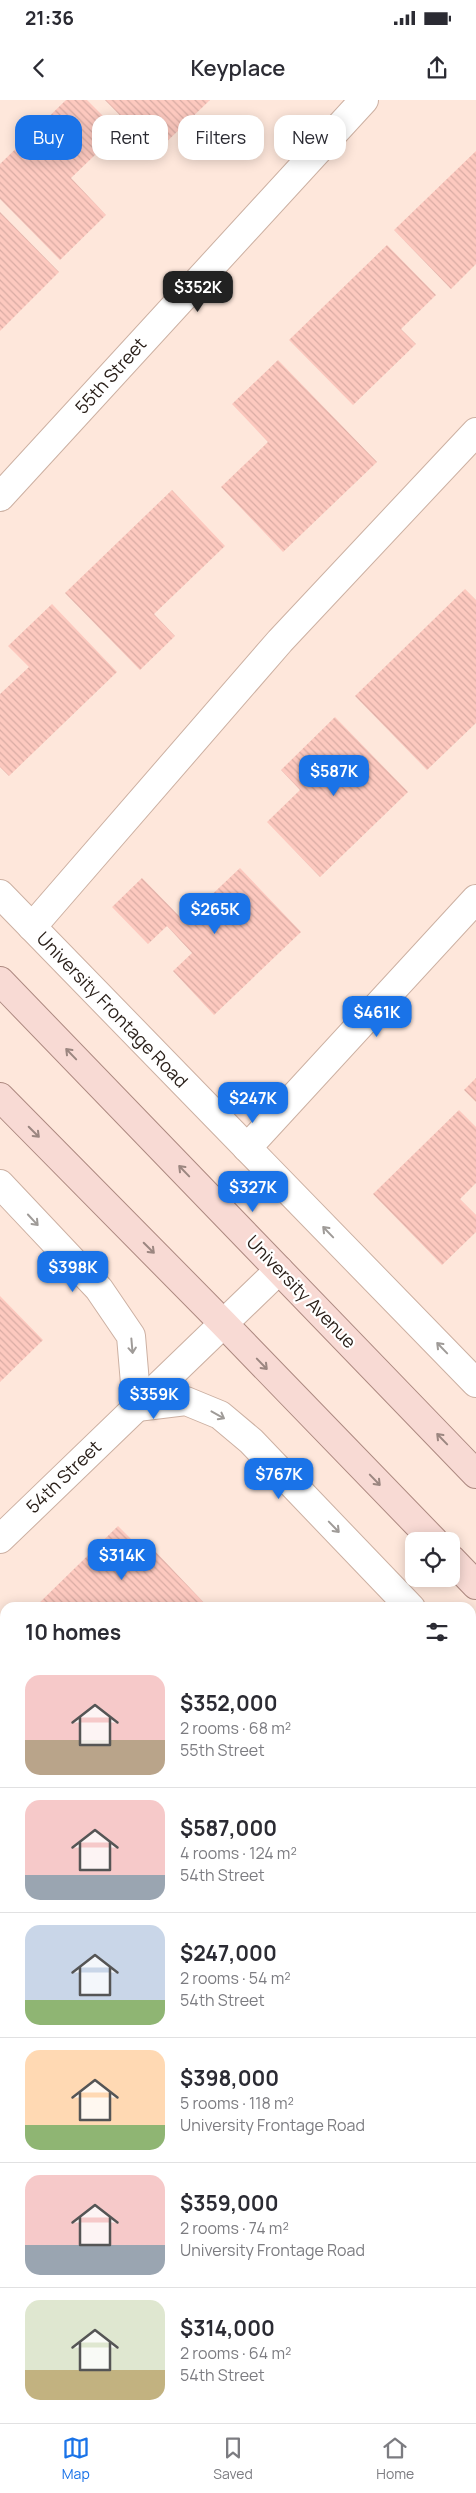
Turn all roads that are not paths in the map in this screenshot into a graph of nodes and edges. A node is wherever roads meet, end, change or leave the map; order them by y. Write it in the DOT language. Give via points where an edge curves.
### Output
graph roads {
  1 [pos="364,100"];
  2 [pos="476,432"];
  3 [pos="0,497"];
  4 [pos="0,894"];
  5 [pos="476,899"];
  6 [pos="32,927"];
  7 [pos="0,981"];
  8 [pos="0,1097"];
  9 [pos="247,1148"];
  10 [pos="0,1184"];
  11 [pos="279,1270"];
  12 [pos="223,1323"];
  13 [pos="472,1371"];
  14 [pos="137,1407"];
  15 [pos="476,1474"];
  16 [pos="425,1532"];
  17 [pos="0,1539"];
  18 [pos="460,1568"];
  19 [pos="476,1585"];
  20 [pos="405,1602"];
  1 -- 3 [label="street, 55th Street"];
  2 -- 6 [label="street" via="280,641"];
  4 -- 6 [label="street, University Frontage Road"];
  5 -- 9 [label="street"];
  6 -- 9 [label="street, University Frontage Road"];
  11 -- 7 [label="main road, University Avenue, one-way"];
  8 -- 12 [label="main road, one-way"];
  13 -- 9 [label="street, University Frontage Road, one-way"];
  10 -- 14 [label="street, one-way" via="99,1290 131,1336"];
  11 -- 12 [label="street, 54th Street"];
  15 -- 11 [label="main road, University Avenue, one-way"];
  12 -- 14 [label="street, 54th Street"];
  12 -- 16 [label="main road, one-way"];
  14 -- 17 [label="street, 54th Street"];
  14 -- 20 [label="street, one-way" via="186,1401 220,1415 251,1441"];
  18 -- 19 [label="main road"];
}
